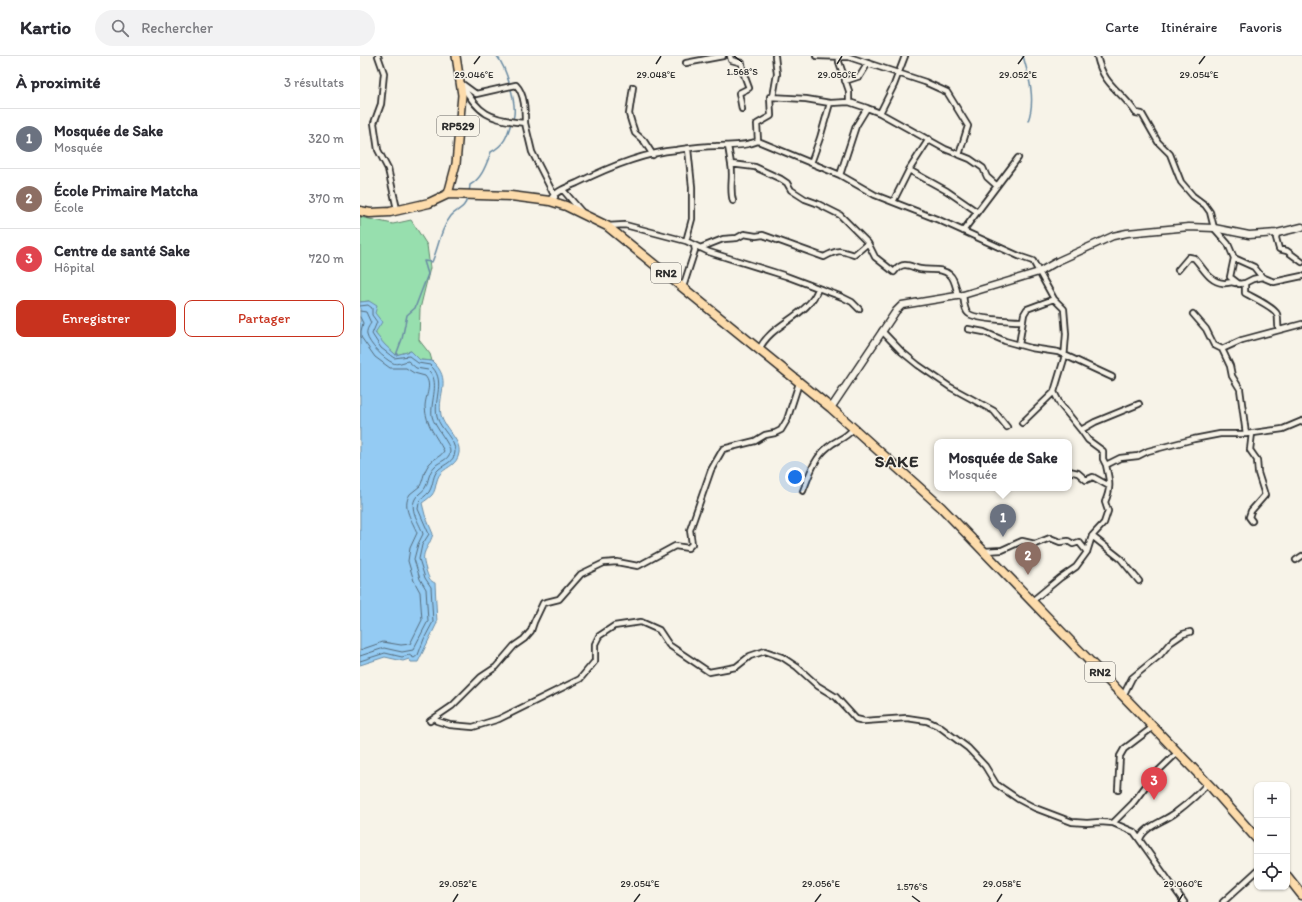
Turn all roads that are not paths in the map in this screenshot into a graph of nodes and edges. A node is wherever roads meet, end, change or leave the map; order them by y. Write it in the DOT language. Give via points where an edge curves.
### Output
graph roads {
  1 [pos="378,56"];
  2 [pos="456,56"];
  3 [pos="723,56"];
  4 [pos="730,56"];
  5 [pos="775,56"];
  6 [pos="816,56"];
  7 [pos="837,56"];
  8 [pos="905,56"];
  9 [pos="1097,56"];
  10 [pos="686,63"];
  11 [pos="868,63"];
  12 [pos="899,74"];
  13 [pos="845,81"];
  14 [pos="461,83"];
  15 [pos="633,87"];
  16 [pos="476,94"];
  17 [pos="773,97"];
  18 [pos="849,102"];
  19 [pos="472,103"];
  20 [pos="830,103"];
  21 [pos="867,108"];
  22 [pos="742,109"];
  23 [pos="880,113"];
  24 [pos="525,123"];
  25 [pos="929,139"];
  26 [pos="758,142"];
  27 [pos="728,146"];
  28 [pos="688,149"];
  29 [pos="653,155"];
  30 [pos="959,155"];
  31 [pos="1018,158"];
  32 [pos="811,163"];
  33 [pos="731,164"];
  34 [pos="909,170"];
  35 [pos="840,175"];
  36 [pos="997,186"];
  37 [pos="563,190"];
  38 [pos="448,194"];
  39 [pos="554,200"];
  40 [pos="733,201"];
  41 [pos="893,202"];
  42 [pos="397,209"];
  43 [pos="360,211"];
  44 [pos="976,212"];
  45 [pos="583,214"];
  46 [pos="607,226"];
  47 [pos="1302,227"];
  48 [pos="1214,228"];
  49 [pos="964,231"];
  50 [pos="1277,233"];
  51 [pos="686,241"];
  52 [pos="868,244"];
  53 [pos="694,245"];
  54 [pos="700,248"];
  55 [pos="1234,258"];
  56 [pos="1302,262"];
  57 [pos="1178,270"];
  58 [pos="1039,272"];
  59 [pos="1302,276"];
  60 [pos="1262,277"];
  61 [pos="1245,283"];
  62 [pos="1239,284"];
  63 [pos="683,287"];
  64 [pos="818,289"];
  65 [pos="960,295"];
  66 [pos="1054,299"];
  67 [pos="859,309"];
  68 [pos="1193,314"];
  69 [pos="1022,321"];
  70 [pos="1302,324"];
  71 [pos="968,329"];
  72 [pos="1279,330"];
  73 [pos="882,331"];
  74 [pos="1019,345"];
  75 [pos="1222,349"];
  76 [pos="759,351"];
  77 [pos="1064,355"];
  78 [pos="1112,377"];
  79 [pos="799,384"];
  80 [pos="1054,392"];
  81 [pos="1138,404"];
  82 [pos="831,408"];
  83 [pos="1302,421"];
  84 [pos="1022,423"];
  85 [pos="1007,427"];
  86 [pos="853,429"];
  87 [pos="1081,430"];
  88 [pos="1252,433"];
  89 [pos="1246,434"];
  90 [pos="1106,465"];
  91 [pos="1072,472"];
  92 [pos="1109,486"];
  93 [pos="803,491"];
  94 [pos="1252,521"];
  95 [pos="1092,536"];
  96 [pos="984,551"];
  97 [pos="1087,552"];
  98 [pos="1302,556"];
  99 [pos="1296,560"];
  100 [pos="1139,581"];
  101 [pos="1031,602"];
  102 [pos="1190,632"];
  103 [pos="1123,696"];
  104 [pos="430,721"];
  105 [pos="436,721"];
  106 [pos="1153,726"];
  107 [pos="1178,752"];
  108 [pos="1208,783"];
  109 [pos="1118,790"];
  110 [pos="1113,823"];
  111 [pos="1254,836"];
  112 [pos="1140,839"];
  113 [pos="1254,873"];
  114 [pos="1290,880"];
  115 [pos="1302,894"];
  116 [pos="1184,902"];
  117 [pos="1222,902"];
  1 -- 42 [label="street" via="384,73 381,104 374,123 378,150 388,169"];
  2 -- 14 [label="main road, RP529"];
  3 -- 10 [label="street"];
  4 -- 22 [label="street" via="731,60 742,63 750,88 739,93"];
  5 -- 17 [label="street" via="777,74"];
  6 -- 7 [label="street"];
  7 -- 11 [label="street"];
  7 -- 13 [label="street"];
  8 -- 12 [label="street"];
  9 -- 48 [label="street" via="1103,76 1129,102 1136,113 1142,114 1145,118 1158,142 1170,154 1181,182 1193,196 1205,204"];
  11 -- 12 [label="street"];
  11 -- 13 [label="street" via="860,76"];
  12 -- 23 [label="street"];
  12 -- 30 [label="street" via="947,92 968,126"];
  13 -- 18 [label="street" via="849,91"];
  14 -- 16 [label="street"];
  14 -- 19 [label="street"];
  14 -- 38 [label="main road, RP529" via="456,164"];
  15 -- 29 [label="street" via="629,114 636,133"];
  16 -- 19 [label="street"];
  16 -- 24 [label="street" via="513,84 519,88 525,111"];
  17 -- 20 [label="street"];
  17 -- 26 [label="street" via="770,97 771,116 758,124"];
  18 -- 20 [label="street"];
  18 -- 21 [label="street"];
  19 -- 24 [label="street" via="479,110 505,121"];
  20 -- 32 [label="street"];
  21 -- 23 [label="street"];
  21 -- 35 [label="street" via="856,126"];
  23 -- 25 [label="street"];
  24 -- 39 [label="street" via="532,152"];
  25 -- 30 [label="street" via="945,150"];
  25 -- 34 [label="street"];
  26 -- 27 [label="street"];
  26 -- 32 [label="street"];
  27 -- 28 [label="street"];
  27 -- 33 [label="street"];
  28 -- 29 [label="street"];
  28 -- 51 [label="street" via="692,219"];
  29 -- 37 [label="street" via="599,173"];
  30 -- 36 [label="street" via="983,168 987,177"];
  31 -- 36 [label="street"];
  32 -- 35 [label="street"];
  33 -- 40 [label="street" via="733,173 730,191"];
  33 -- 52 [label="street" via="755,167 781,179 791,190 805,199 840,215"];
  34 -- 41 [label="street"];
  34 -- 44 [label="street" via="947,191"];
  35 -- 41 [label="street"];
  36 -- 44 [label="street"];
  37 -- 39 [label="street"];
  37 -- 45 [label="street"];
  38 -- 39 [label="highway, RN2"];
  38 -- 42 [label="highway, RN2" via="429,203"];
  39 -- 45 [label="highway, RN2"];
  41 -- 49 [label="street"];
  42 -- 43 [label="highway, RN2" via="390,212"];
  44 -- 49 [label="street"];
  45 -- 46 [label="highway, RN2"];
  46 -- 51 [label="street" via="626,225"];
  46 -- 63 [label="highway, RN2"];
  47 -- 50 [label="main road"];
  48 -- 50 [label="main road" via="1249,235"];
  48 -- 55 [label="street" via="1228,244"];
  48 -- 58 [label="main road" via="1189,227 1120,234"];
  49 -- 58 [label="street" via="1035,262"];
  50 -- 56 [label="street" via="1279,249 1287,251"];
  51 -- 53 [label="street"];
  52 -- 54 [label="street" via="854,255 843,250 824,256 763,235 744,234"];
  52 -- 65 [label="street" via="875,257 894,272 905,265 946,272 952,276"];
  53 -- 54 [label="street"];
  53 -- 63 [label="street" via="695,250"];
  54 -- 64 [label="street"];
  55 -- 60 [label="street" via="1254,267"];
  55 -- 62 [label="street" via="1230,277"];
  57 -- 62 [label="street" via="1189,257 1194,258 1214,281"];
  58 -- 65 [label="main road"];
  58 -- 66 [label="street"];
  59 -- 60 [label="street" via="1274,282"];
  60 -- 61 [label="street"];
  61 -- 62 [label="street"];
  61 -- 72 [label="street" via="1245,293 1267,305 1278,315"];
  63 -- 76 [label="highway, RN2"];
  64 -- 67 [label="street" via="852,302"];
  64 -- 76 [label="street" via="815,298 773,332"];
  65 -- 69 [label="street" via="966,312 970,315"];
  65 -- 73 [label="main road" via="902,305"];
  66 -- 69 [label="street" via="1027,309"];
  66 -- 77 [label="street" via="1062,306 1066,316"];
  68 -- 75 [label="street" via="1206,329 1214,345"];
  69 -- 74 [label="street"];
  70 -- 72 [label="street"];
  71 -- 74 [label="street"];
  72 -- 75 [label="street" via="1242,340"];
  73 -- 82 [label="main road"];
  73 -- 85 [label="street" via="918,365 950,388 994,412"];
  74 -- 77 [label="street"];
  75 -- 89 [label="street" via="1240,390"];
  76 -- 79 [label="highway, RN2"];
  77 -- 78 [label="street"];
  77 -- 80 [label="street"];
  79 -- 82 [label="highway, RN2"];
  79 -- 104 [label="street" via="781,430 755,441 722,449 711,470 690,530 692,544 688,548 675,546 638,566 617,562 604,563 581,574 559,599 543,603 531,631 496,667 481,677 452,706"];
  80 -- 84 [label="street"];
  80 -- 87 [label="street" via="1060,404"];
  81 -- 87 [label="street"];
  82 -- 86 [label="highway, RN2"];
  83 -- 88 [label="street" via="1283,428"];
  86 -- 93 [label="street" via="846,438 828,447 812,467"];
  86 -- 96 [label="highway, RN2" via="896,464"];
  87 -- 90 [label="street" via="1088,440 1103,450"];
  88 -- 89 [label="street"];
  88 -- 94 [label="street" via="1250,450 1257,460 1265,495 1251,511 1249,517"];
  89 -- 90 [label="street" via="1220,434 1194,439 1138,456 1120,458"];
  90 -- 92 [label="street"];
  91 -- 92 [label="street" via="1086,480 1093,477"];
  92 -- 95 [label="street" via="1105,502 1107,517"];
  95 -- 97 [label="street"];
  95 -- 100 [label="street" via="1121,559"];
  96 -- 97 [label="street" via="1002,550 1022,541 1034,544 1050,538 1073,544 1079,542"];
  96 -- 101 [label="highway, RN2"];
  97 -- 101 [label="street" via="1076,568"];
  98 -- 99 [label="street"];
  101 -- 103 [label="highway, RN2"];
  102 -- 103 [label="street" via="1170,643 1160,655 1132,678"];
  103 -- 106 [label="highway, RN2"];
  105 -- 110 [label="street" via="473,727 499,718 580,679 595,661 595,644 599,636 614,626 641,622 659,630 668,645 709,672 736,667 750,656 765,651 782,657 836,697 856,719 864,721 907,718 927,721 940,727 968,748 985,766 996,784 1018,799 1072,822"];
  106 -- 107 [label="highway, RN2"];
  106 -- 109 [label="street" via="1124,749 1120,756"];
  107 -- 108 [label="highway, RN2"];
  107 -- 110 [label="street" via="1154,775 1133,803"];
  108 -- 111 [label="highway, RN2"];
  108 -- 112 [label="street" via="1200,793 1173,814 1143,832"];
  110 -- 112 [label="street" via="1134,832"];
  112 -- 116 [label="street"];
  113 -- 117 [label="street"];
  114 -- 115 [label="highway"];
}
